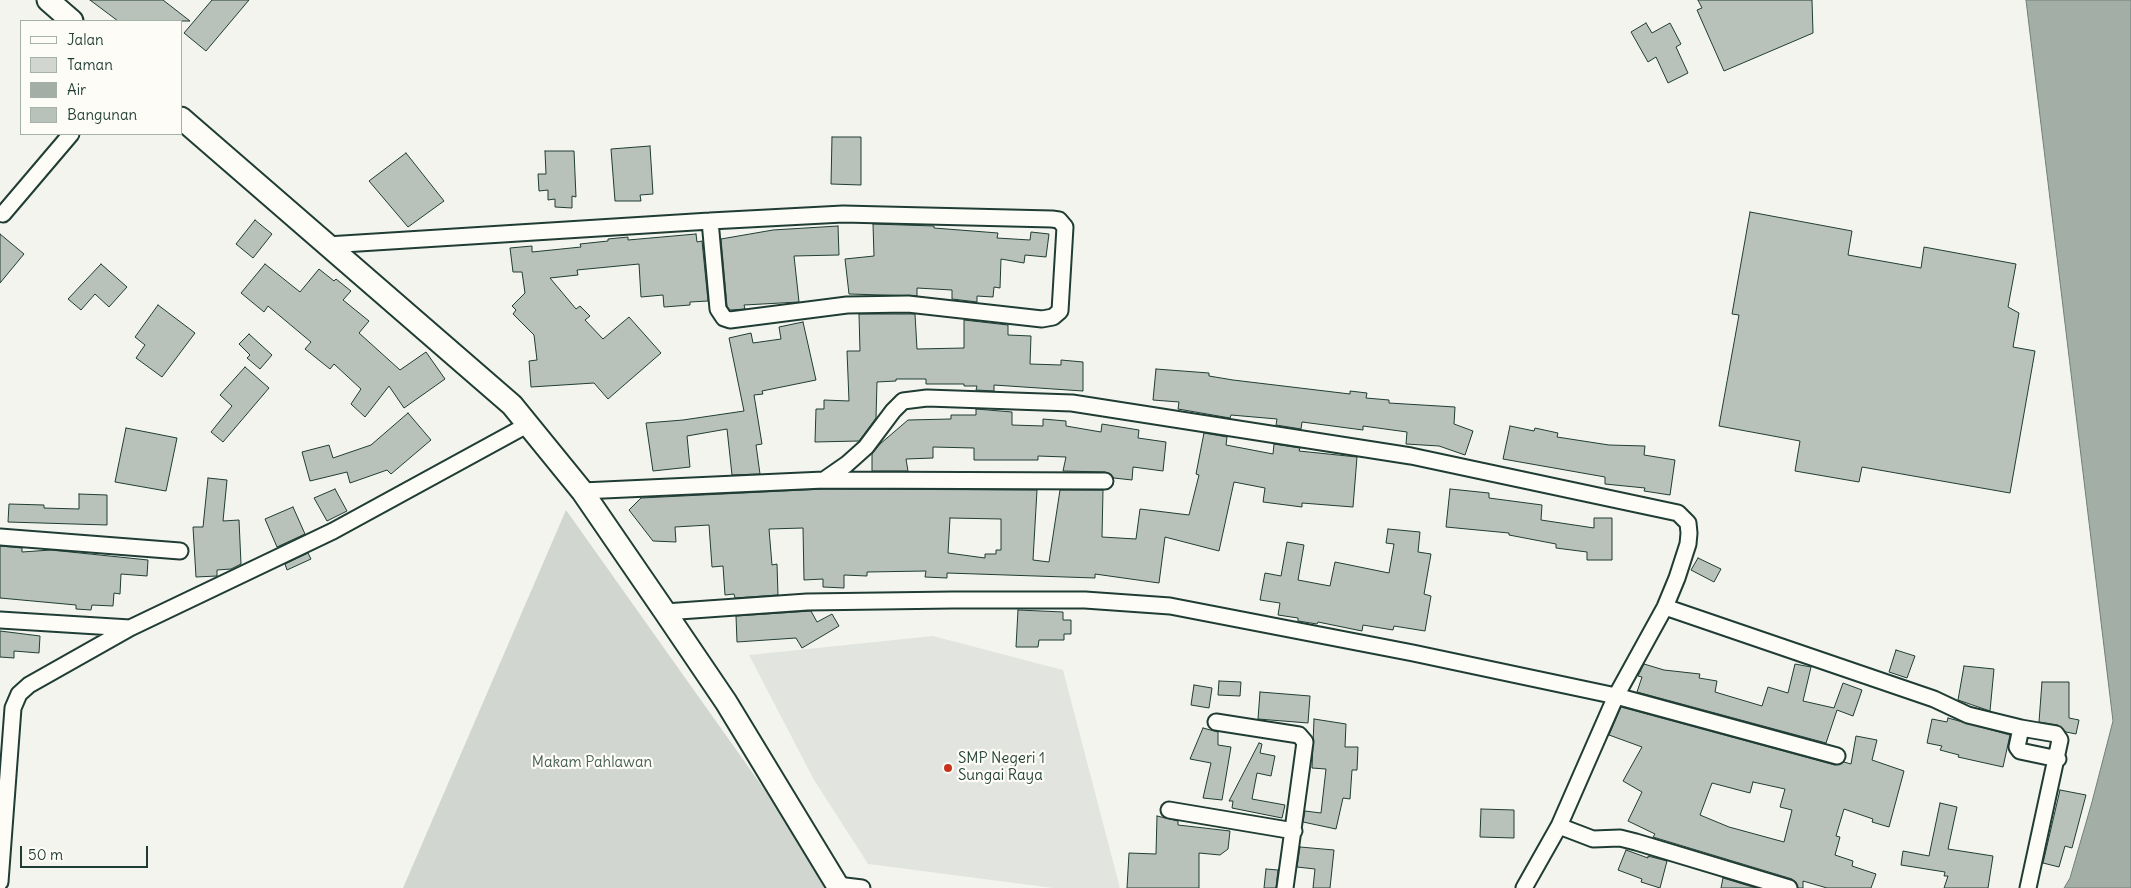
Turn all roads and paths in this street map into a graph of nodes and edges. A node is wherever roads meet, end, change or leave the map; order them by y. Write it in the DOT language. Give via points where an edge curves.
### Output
graph roads {
  1 [pos="48,0"];
  2 [pos="71,20"];
  3 [pos="182,119"];
  4 [pos="71,135"];
  5 [pos="3,214"];
  6 [pos="710,221"];
  7 [pos="327,245"];
  8 [pos="527,425"];
  9 [pos="824,480"];
  10 [pos="1105,481"];
  11 [pos="582,492"];
  12 [pos="0,537"];
  13 [pos="180,551"];
  14 [pos="1665,607"];
  15 [pos="665,612"];
  16 [pos="0,620"];
  17 [pos="130,628"];
  18 [pos="1616,696"];
  19 [pos="6,707"];
  20 [pos="1216,722"];
  21 [pos="2020,728"];
  22 [pos="1837,756"];
  23 [pos="2058,759"];
  24 [pos="4,771"];
  25 [pos="1169,810"];
  26 [pos="1559,826"];
  27 [pos="1294,831"];
  28 [pos="0,882"];
  29 [pos="838,886"];
  30 [pos="862,888"];
  31 [pos="1285,888"];
  32 [pos="1524,888"];
  33 [pos="1789,888"];
  34 [pos="2028,888"];
  1 -- 2 [label="main road"];
  3 -- 7 [label="main road"];
  4 -- 5 [label="street"];
  6 -- 6 [label="street" via="844,214 1060,220 1065,227 1060,311 1053,317 1042,318 908,304 847,305 730,320 718,310"];
  6 -- 7 [label="street"];
  7 -- 8 [label="main road" via="494,388"];
  8 -- 11 [label="main road"];
  8 -- 17 [label="street" via="333,531"];
  9 -- 10 [label="street"];
  9 -- 11 [label="street"];
  9 -- 14 [label="street" via="866,447 903,401 927,398 1072,404 1411,456 1678,513 1688,524 1688,544"];
  11 -- 15 [label="main road"];
  12 -- 13 [label="street"];
  14 -- 18 [label="street"];
  14 -- 21 [label="street" via="1934,699 1968,715"];
  15 -- 18 [label="street" via="807,602 953,600 1085,600 1170,606"];
  15 -- 29 [label="main road" via="726,702"];
  16 -- 17 [label="street"];
  17 -- 19 [label="street" via="29,685"];
  18 -- 22 [label="street"];
  18 -- 26 [label="street"];
  19 -- 24 [label="street"];
  20 -- 27 [label="street" via="1303,738 1305,747"];
  21 -- 23 [label="street" via="2058,736"];
  21 -- 23 [label="street" via="2018,750"];
  23 -- 34 [label="street"];
  24 -- 28 [label="street"];
  25 -- 27 [label="street"];
  26 -- 32 [label="street"];
  26 -- 33 [label="street" via="1593,839 1620,838 1636,842"];
  27 -- 31 [label="street"];
  29 -- 30 [label="street"];
}
